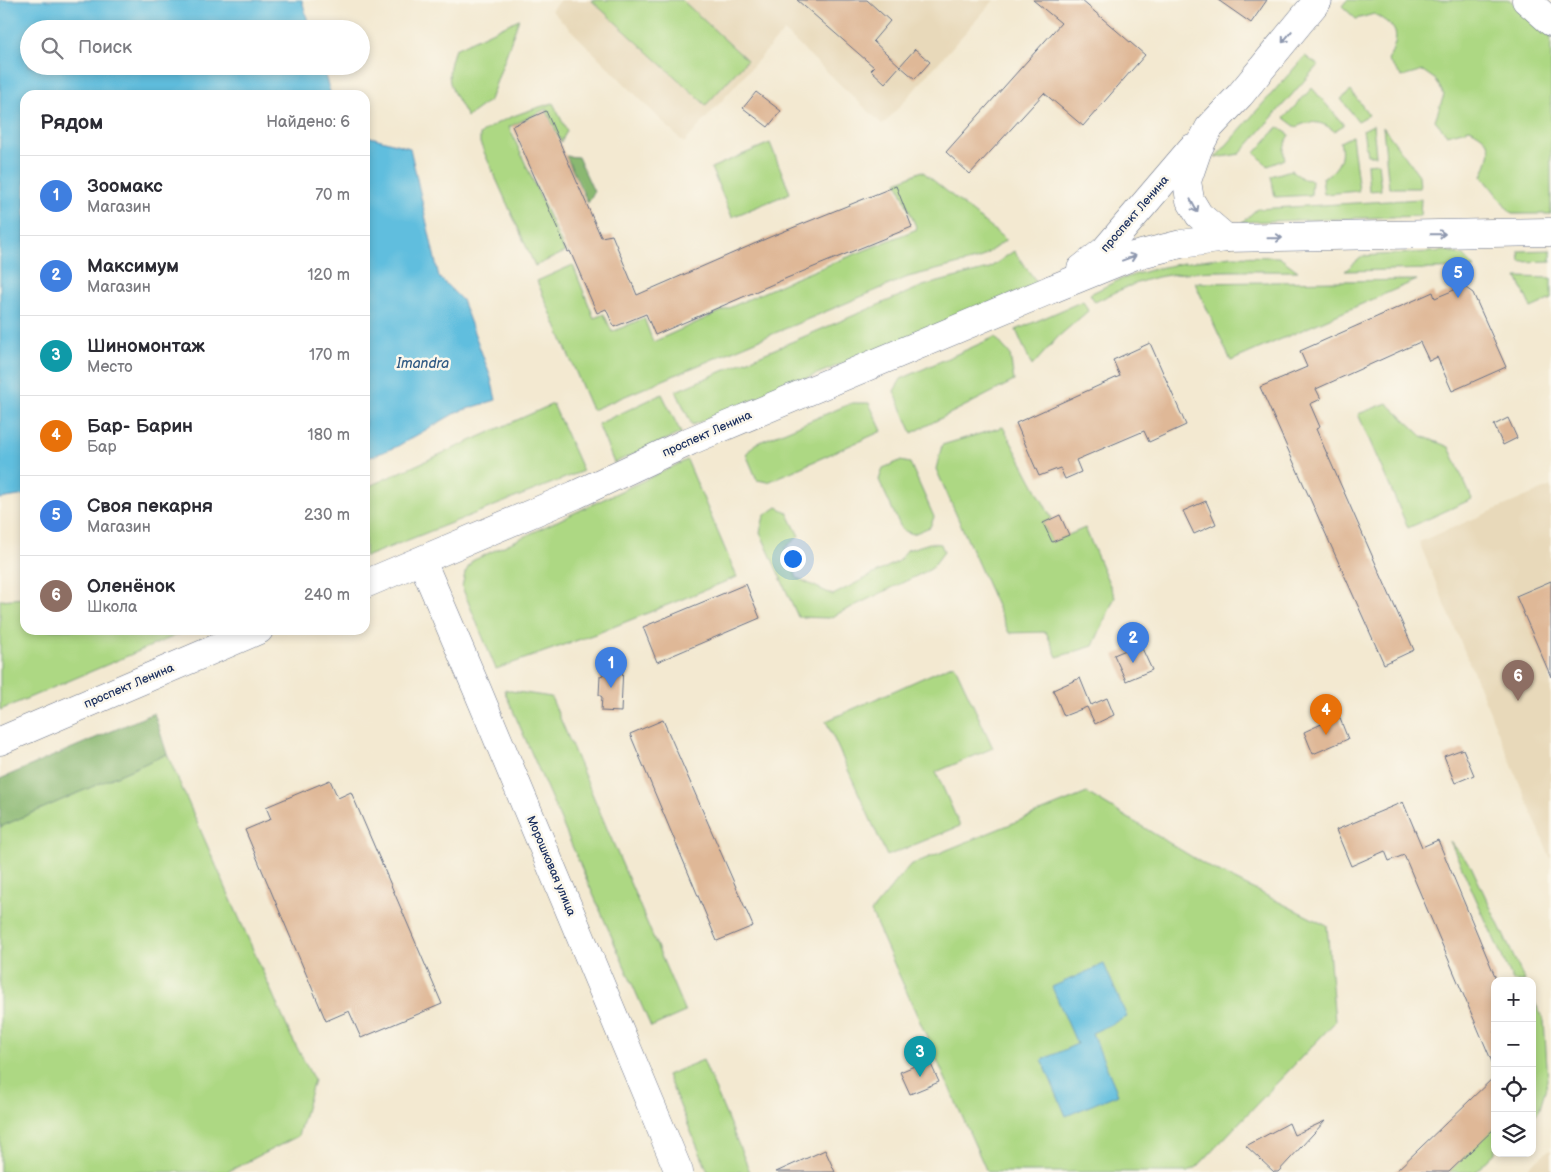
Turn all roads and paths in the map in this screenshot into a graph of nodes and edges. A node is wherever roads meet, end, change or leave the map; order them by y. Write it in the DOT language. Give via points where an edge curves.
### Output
graph roads {
  1 [pos="1318,0"];
  2 [pos="1526,0"];
  3 [pos="1551,22"];
  4 [pos="1209,128"];
  5 [pos="1551,232"];
  6 [pos="1226,238"];
  7 [pos="1052,289"];
  8 [pos="422,561"];
  9 [pos="370,582"];
  10 [pos="247,635"];
  11 [pos="0,741"];
  12 [pos="679,1172"];
  1 -- 4 [label="main road, one-way"];
  2 -- 3 [label="main road"];
  4 -- 6 [label="main road, one-way" via="1187,181 1190,200 1199,215"];
  4 -- 7 [label="main road, проспект Ленина" via="1105,250"];
  6 -- 5 [label="main road, проспект Ленина, one-way"];
  7 -- 6 [label="main road, проспект Ленина, one-way" via="1133,256"];
  7 -- 8 [label="main road, проспект Ленина" via="690,441"];
  8 -- 9 [label="main road, проспект Ленина"];
  8 -- 12 [label="main road, Морошковая улица"];
  10 -- 11 [label="main road, проспект Ленина"];
}
